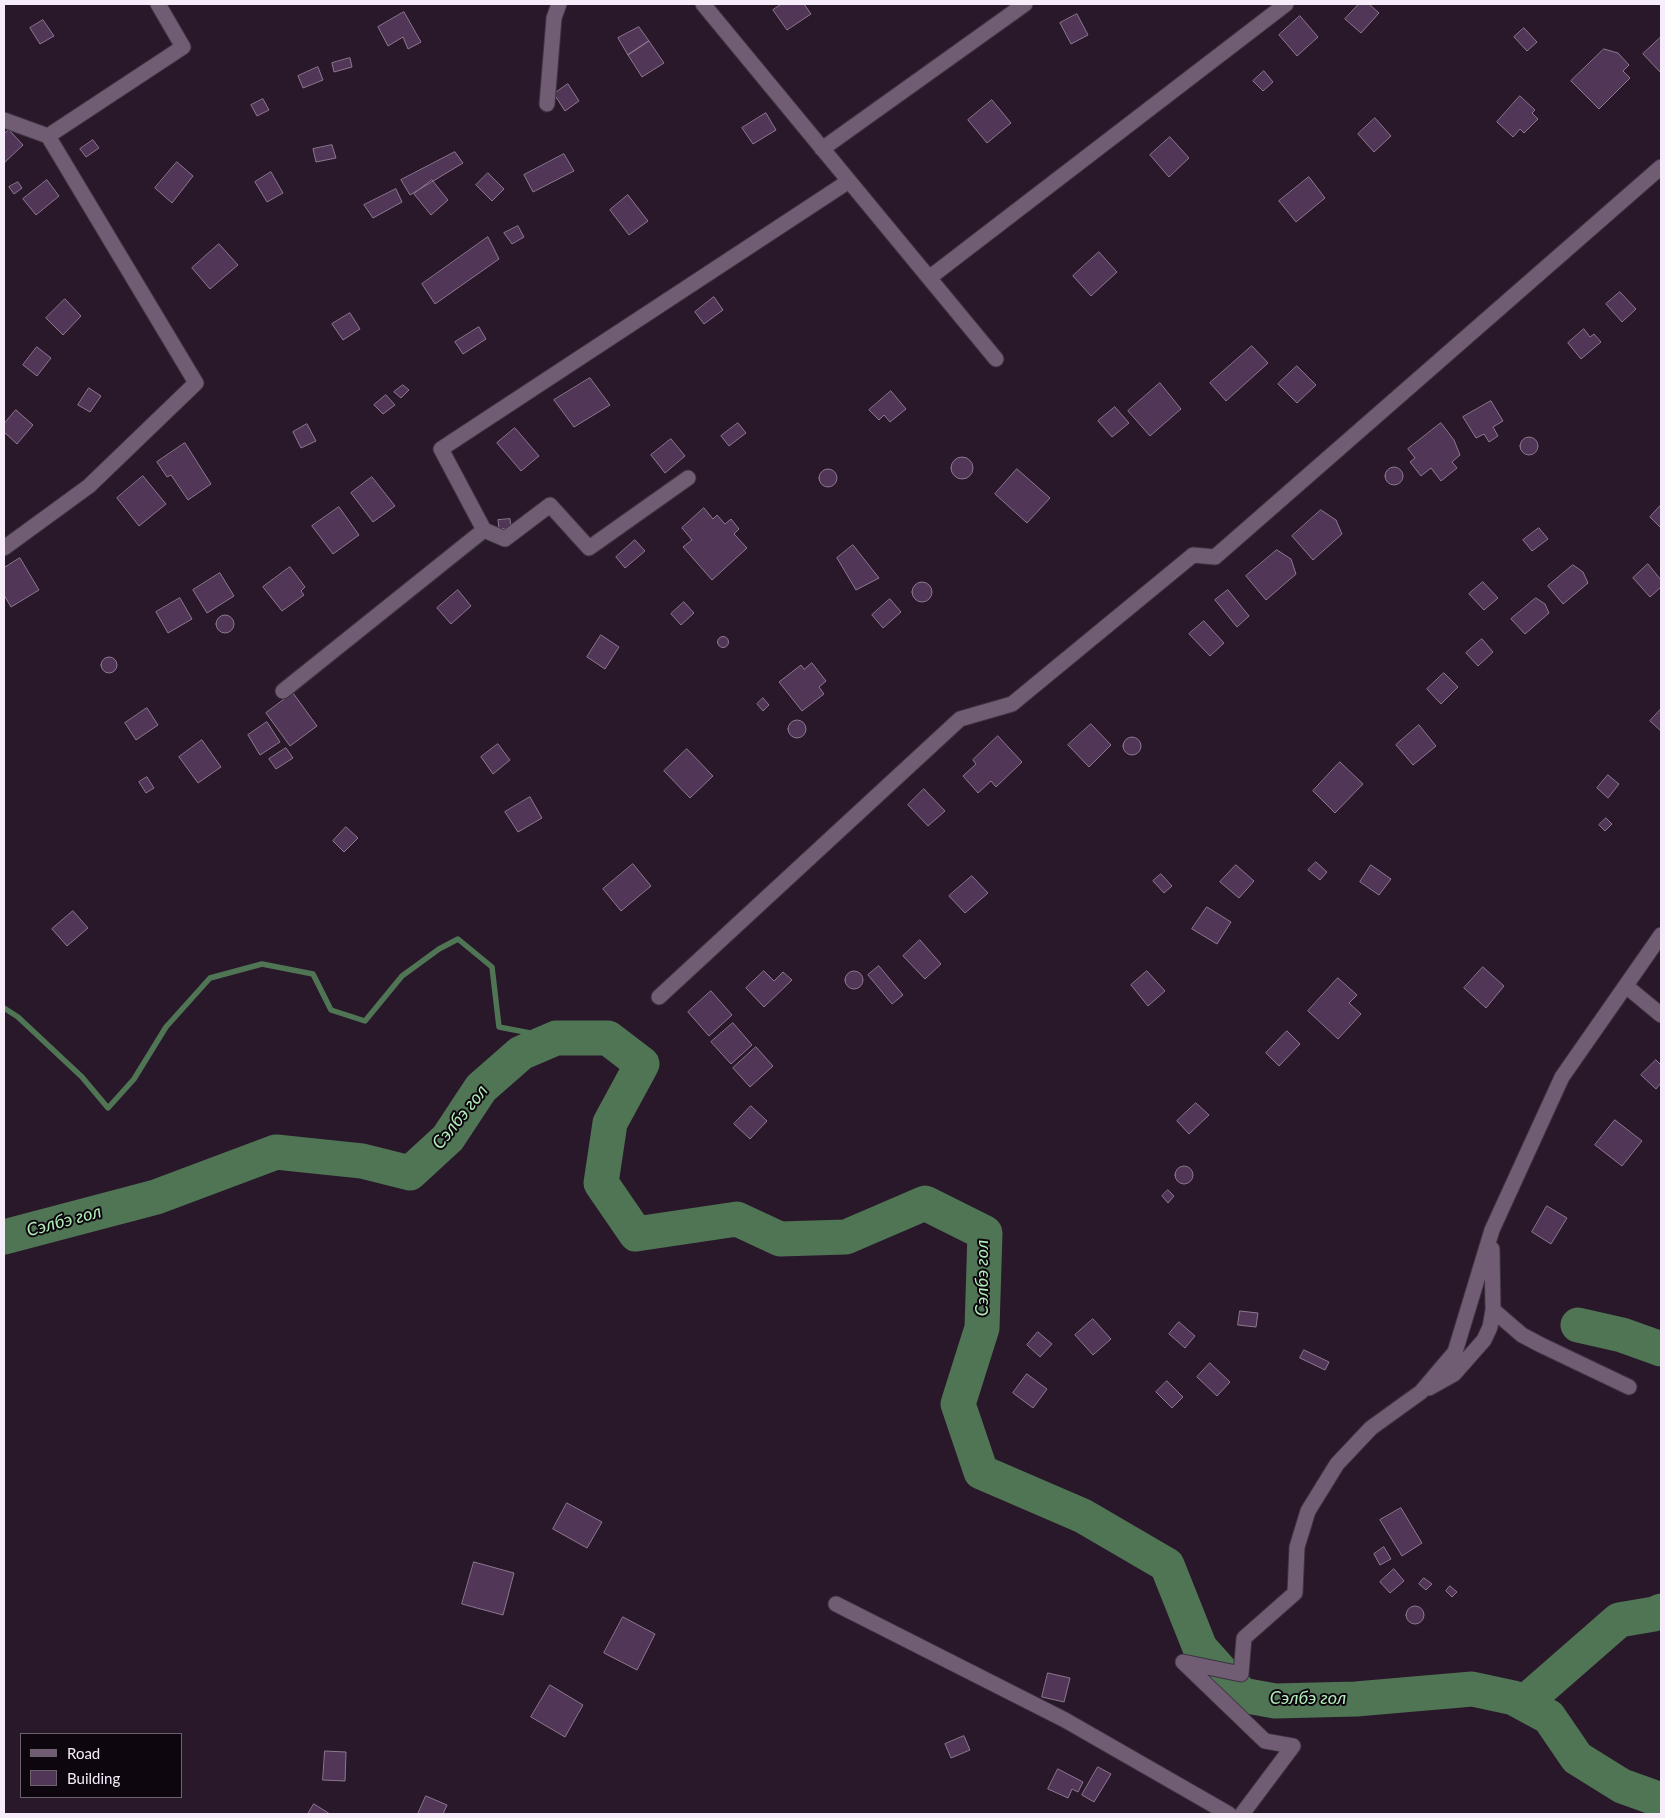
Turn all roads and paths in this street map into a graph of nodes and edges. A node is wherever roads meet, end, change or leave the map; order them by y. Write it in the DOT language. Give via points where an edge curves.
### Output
graph roads {
  1 [pos="158,4"];
  2 [pos="559,4"];
  3 [pos="703,4"];
  4 [pos="1025,4"];
  5 [pos="1286,4"];
  6 [pos="546,104"];
  7 [pos="4,120"];
  8 [pos="48,136"];
  9 [pos="822,149"];
  10 [pos="1661,167"];
  11 [pos="848,180"];
  12 [pos="929,278"];
  13 [pos="996,359"];
  14 [pos="688,478"];
  15 [pos="484,530"];
  16 [pos="4,548"];
  17 [pos="283,691"];
  18 [pos="1661,935"];
  19 [pos="1626,986"];
  20 [pos="659,997"];
  21 [pos="1661,1015"];
  22 [pos="1492,1230"];
  23 [pos="1493,1310"];
  24 [pos="1630,1387"];
  25 [pos="1420,1392"];
  26 [pos="836,1604"];
  27 [pos="1229,1814"];
  28 [pos="1242,1814"];
  1 -- 8 [label="street" via="183,47"];
  2 -- 6 [label="street" via="554,18"];
  3 -- 9 [label="street"];
  4 -- 9 [label="street"];
  5 -- 12 [label="street"];
  7 -- 8 [label="street"];
  8 -- 16 [label="street" via="196,383 89,486"];
  9 -- 11 [label="street"];
  10 -- 20 [label="street" via="1216,557 1193,555 1012,704 960,720"];
  11 -- 12 [label="street"];
  11 -- 15 [label="street" via="441,449"];
  12 -- 13 [label="street"];
  14 -- 15 [label="street" via="589,548 550,506 505,539"];
  15 -- 17 [label="street"];
  18 -- 19 [label="street"];
  19 -- 21 [label="street"];
  19 -- 22 [label="street" via="1562,1076"];
  22 -- 23 [label="street"];
  22 -- 25 [label="street" via="1456,1352"];
  23 -- 24 [label="street" via="1522,1335"];
  23 -- 25 [label="street" via="1490,1327 1473,1354 1454,1374"];
  25 -- 28 [label="street" via="1371,1428 1337,1464 1308,1511 1297,1547 1295,1593 1244,1638 1241,1674 1183,1662 1265,1741 1293,1746"];
  26 -- 27 [label="street" via="1065,1720"];
}
